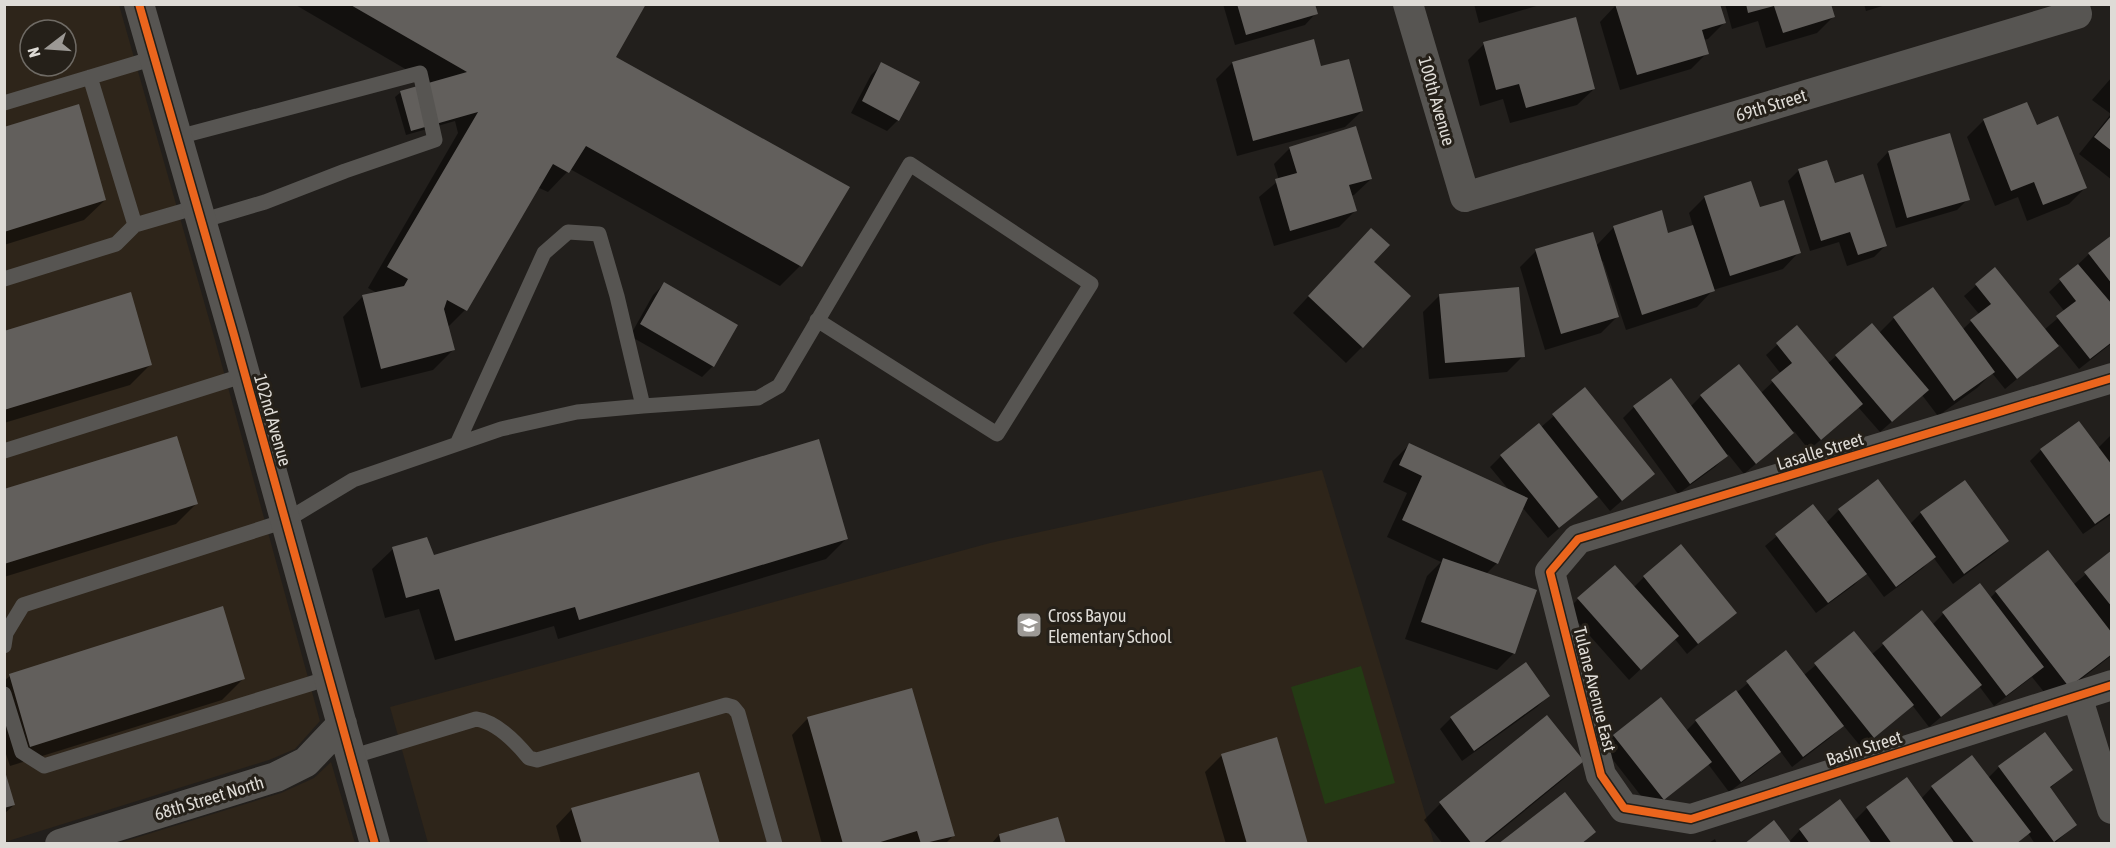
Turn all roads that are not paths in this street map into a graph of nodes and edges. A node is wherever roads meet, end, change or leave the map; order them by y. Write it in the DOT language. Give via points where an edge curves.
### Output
graph roads {
  1 [pos="139,4"];
  2 [pos="1408,4"];
  3 [pos="2075,9"];
  4 [pos="154,58"];
  5 [pos="90,77"];
  6 [pos="4,104"];
  7 [pos="178,137"];
  8 [pos="1465,197"];
  9 [pos="199,214"];
  10 [pos="135,225"];
  11 [pos="4,279"];
  12 [pos="817,320"];
  13 [pos="245,375"];
  14 [pos="2112,378"];
  15 [pos="643,406"];
  16 [pos="457,444"];
  17 [pos="4,451"];
  18 [pos="285,521"];
  19 [pos="1551,572"];
  20 [pos="4,646"];
  21 [pos="329,678"];
  22 [pos="2112,685"];
  23 [pos="4,694"];
  24 [pos="2077,696"];
  25 [pos="342,724"];
  26 [pos="351,757"];
  27 [pos="1624,808"];
  28 [pos="2112,809"];
  29 [pos="68,842"];
  30 [pos="375,843"];
  31 [pos="775,843"];
  1 -- 4 [label="street, 102nd Avenue"];
  2 -- 8 [label="street, 100th Avenue"];
  3 -- 8 [label="street, 69th Street"];
  4 -- 5 [label="lane"];
  4 -- 7 [label="street, 102nd Avenue"];
  5 -- 6 [label="lane"];
  5 -- 10 [label="lane"];
  7 -- 9 [label="street, 102nd Avenue"];
  7 -- 9 [label="lane" via="420,74 435,140 265,202"];
  9 -- 10 [label="lane"];
  9 -- 13 [label="street, 102nd Avenue"];
  10 -- 11 [label="lane" via="116,244"];
  12 -- 12 [label="lane" via="909,164 1091,284 998,434"];
  12 -- 15 [label="lane" via="779,386 758,398"];
  13 -- 17 [label="lane"];
  13 -- 18 [label="street, 102nd Avenue"];
  14 -- 19 [label="street, Lasalle Street" via="1578,540"];
  15 -- 16 [label="lane" via="577,412 501,429"];
  15 -- 16 [label="lane" via="599,234 568,232 544,253"];
  16 -- 18 [label="lane" via="353,480"];
  18 -- 20 [label="lane" via="23,605 6,633"];
  18 -- 21 [label="street, 102nd Avenue"];
  19 -- 27 [label="street, Tulane Avenue East" via="1602,775"];
  21 -- 23 [label="lane" via="44,766 22,752"];
  21 -- 25 [label="street, 102nd Avenue"];
  22 -- 24 [label="street, Basin Street"];
  24 -- 27 [label="street, Basin Street" via="1691,819"];
  24 -- 28 [label="street"];
  25 -- 26 [label="street, 102nd Avenue"];
  25 -- 29 [label="street, 68th Street North" via="306,762 276,777"];
  26 -- 30 [label="street, 102nd Avenue"];
  26 -- 31 [label="lane" via="476,719 488,721 529,758 537,760 726,705 738,713"];
}
